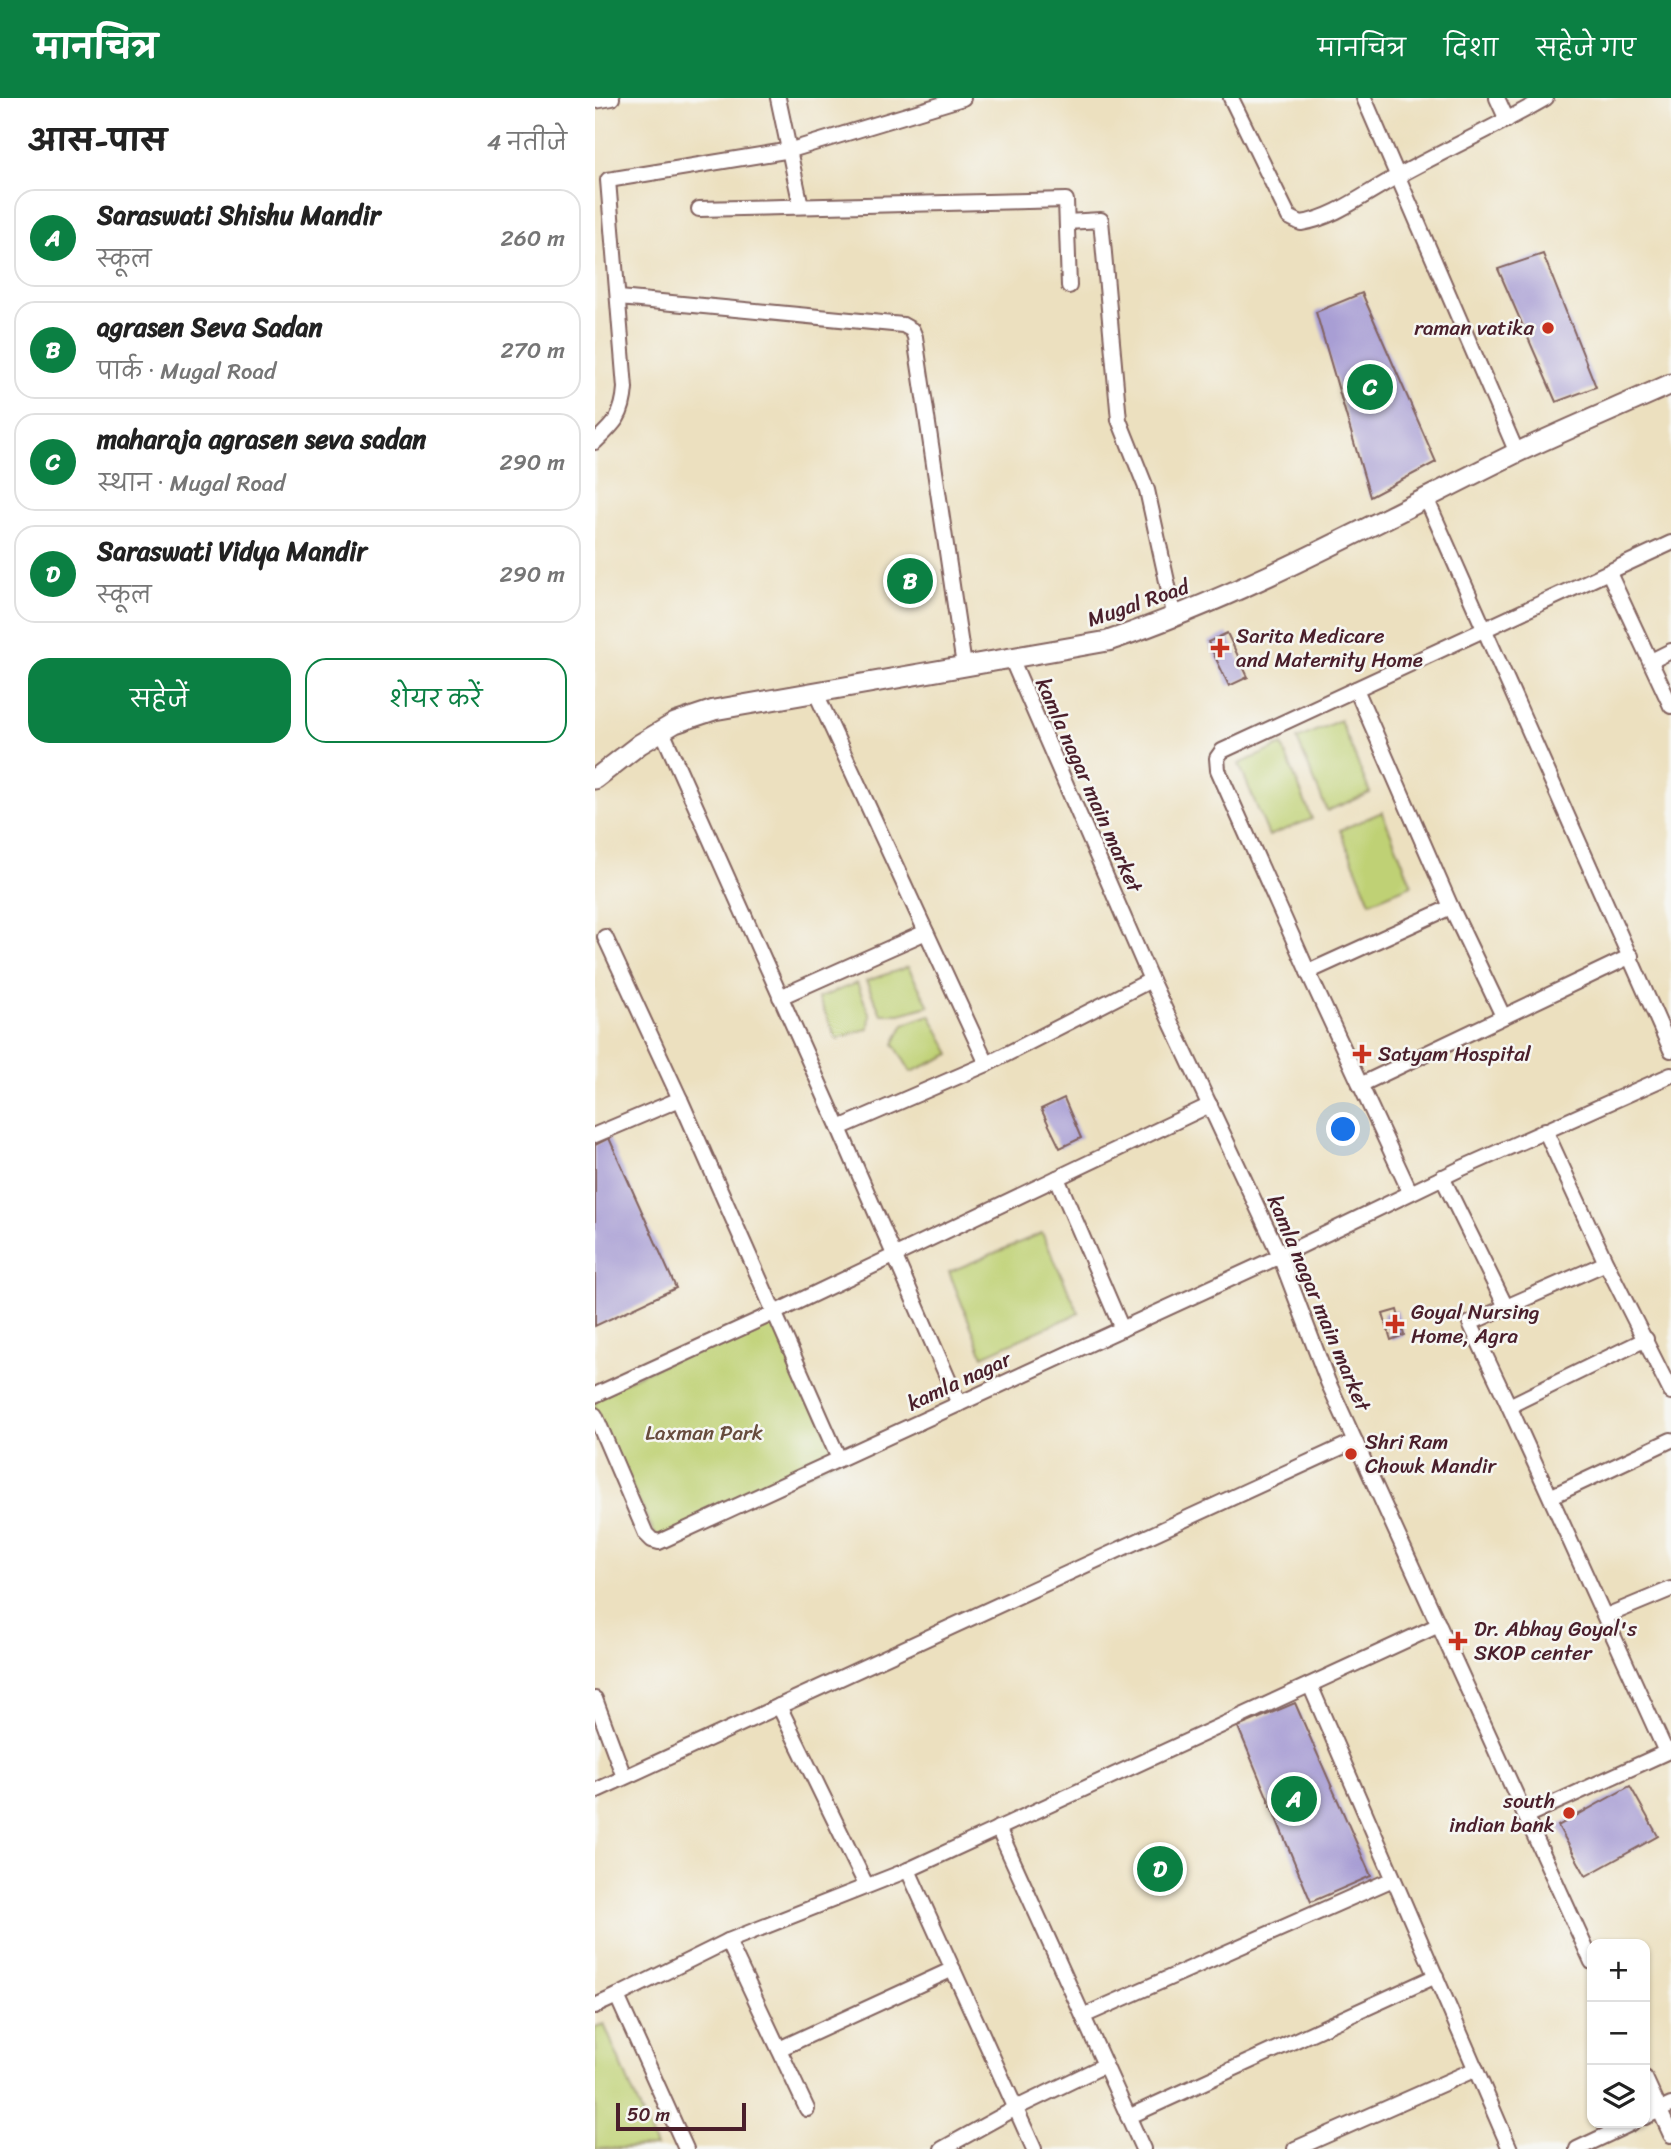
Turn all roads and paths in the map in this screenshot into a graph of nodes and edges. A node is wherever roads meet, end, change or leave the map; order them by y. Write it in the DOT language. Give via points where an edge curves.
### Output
graph roads {
  1 [pos="612,98"];
  2 [pos="778,98"];
  3 [pos="963,98"];
  4 [pos="1231,98"];
  5 [pos="1364,98"];
  6 [pos="1497,98"];
  7 [pos="1546,98"];
  8 [pos="595,100"];
  9 [pos="1507,121"];
  10 [pos="791,150"];
  11 [pos="1398,175"];
  12 [pos="801,206"];
  13 [pos="699,209"];
  14 [pos="1067,222"];
  15 [pos="1069,286"];
  16 [pos="619,298"];
  17 [pos="1671,384"];
  18 [pos="595,442"];
  19 [pos="1517,453"];
  20 [pos="1427,499"];
  21 [pos="1671,543"];
  22 [pos="1609,573"];
  23 [pos="1175,618"];
  24 [pos="1486,631"];
  25 [pos="1671,651"];
  26 [pos="1011,658"];
  27 [pos="1651,661"];
  28 [pos="964,666"];
  29 [pos="1356,689"];
  30 [pos="815,691"];
  31 [pos="1671,706"];
  32 [pos="662,731"];
  33 [pos="595,779"];
  34 [pos="1451,907"];
  35 [pos="926,932"];
  36 [pos="605,937"];
  37 [pos="1631,956"];
  38 [pos="1308,972"];
  39 [pos="1151,979"];
  40 [pos="780,997"];
  41 [pos="1503,1016"];
  42 [pos="1671,1050"];
  43 [pos="987,1064"];
  44 [pos="1671,1076"];
  45 [pos="1360,1085"];
  46 [pos="680,1099"];
  47 [pos="1210,1105"];
  48 [pos="839,1128"];
  49 [pos="1545,1130"];
  50 [pos="595,1135"];
  51 [pos="1443,1177"];
  52 [pos="1056,1178"];
  53 [pos="1410,1192"];
  54 [pos="892,1255"];
  55 [pos="1280,1255"];
  56 [pos="1605,1263"];
  57 [pos="1506,1307"];
  58 [pos="773,1313"];
  59 [pos="1122,1329"];
  60 [pos="1646,1339"];
  61 [pos="1671,1392"];
  62 [pos="595,1395"];
  63 [pos="959,1404"];
  64 [pos="1509,1406"];
  65 [pos="595,1415"];
  66 [pos="1671,1440"];
  67 [pos="1355,1441"];
  68 [pos="839,1459"];
  69 [pos="1552,1496"];
  70 [pos="1671,1589"];
  71 [pos="1606,1616"];
  72 [pos="1439,1625"];
  73 [pos="1310,1685"];
  74 [pos="595,1699"];
  75 [pos="779,1706"];
  76 [pos="1669,1751"];
  77 [pos="624,1777"];
  78 [pos="595,1791"];
  79 [pos="1526,1816"];
  80 [pos="998,1828"];
  81 [pos="908,1870"];
  82 [pos="1393,1879"];
  83 [pos="866,1885"];
  84 [pos="728,1941"];
  85 [pos="1587,1951"];
  86 [pos="953,1969"];
  87 [pos="1436,1976"];
  88 [pos="617,1996"];
  89 [pos="595,2006"];
  90 [pos="1083,2016"];
  91 [pos="779,2049"];
  92 [pos="1105,2065"];
  93 [pos="1476,2069"];
  94 [pos="1650,2085"];
  95 [pos="1665,2107"];
  96 [pos="1016,2108"];
  97 [pos="807,2109"];
  98 [pos="1128,2117"];
  99 [pos="1621,2128"];
  100 [pos="1671,2135"];
  101 [pos="686,2149"];
  102 [pos="942,2149"];
  103 [pos="1034,2149"];
  104 [pos="1143,2149"];
  105 [pos="1295,2149"];
  106 [pos="1510,2149"];
  107 [pos="1577,2149"];
  1 -- 8 [label="street"];
  2 -- 10 [label="street"];
  3 -- 10 [label="street"];
  4 -- 11 [label="street" via="1295,221 1322,218"];
  5 -- 11 [label="street"];
  6 -- 9 [label="street"];
  7 -- 9 [label="street"];
  9 -- 11 [label="street"];
  10 -- 12 [label="street"];
  10 -- 16 [label="street" via="608,180"];
  11 -- 19 [label="street"];
  12 -- 13 [label="street"];
  12 -- 14 [label="street" via="1066,200"];
  14 -- 15 [label="street"];
  14 -- 23 [label="street" via="1101,220 1119,420 1147,491"];
  16 -- 18 [label="street" via="624,402 616,422"];
  16 -- 28 [label="street" via="903,325 912,330"];
  17 -- 19 [label="street, Mugal Road"];
  19 -- 20 [label="street, Mugal Road"];
  20 -- 23 [label="street, Mugal Road"];
  20 -- 24 [label="street"];
  21 -- 22 [label="street"];
  22 -- 24 [label="street"];
  22 -- 27 [label="street"];
  23 -- 26 [label="street, Mugal Road" via="1108,642"];
  24 -- 29 [label="street"];
  24 -- 37 [label="street"];
  25 -- 27 [label="street"];
  26 -- 28 [label="street, Mugal Road"];
  26 -- 39 [label="street, kamla nagar main market"];
  27 -- 31 [label="street"];
  28 -- 30 [label="street, Mugal Road"];
  29 -- 34 [label="street"];
  29 -- 38 [label="street" via="1222,751 1217,758 1218,770"];
  30 -- 32 [label="street, Mugal Road" via="714,710"];
  30 -- 35 [label="street"];
  32 -- 33 [label="street, Mugal Road"];
  32 -- 40 [label="street"];
  34 -- 38 [label="street"];
  34 -- 41 [label="street"];
  35 -- 40 [label="street"];
  35 -- 43 [label="street"];
  36 -- 46 [label="street"];
  37 -- 41 [label="street"];
  37 -- 42 [label="street"];
  38 -- 45 [label="street"];
  39 -- 43 [label="street"];
  39 -- 47 [label="street, kamla nagar main market"];
  40 -- 48 [label="street"];
  41 -- 45 [label="street"];
  43 -- 48 [label="street"];
  44 -- 49 [label="street, kamla nagar"];
  45 -- 53 [label="street"];
  46 -- 50 [label="street"];
  46 -- 58 [label="street"];
  47 -- 52 [label="street"];
  47 -- 55 [label="street, kamla nagar main market"];
  48 -- 54 [label="street"];
  49 -- 51 [label="street, kamla nagar"];
  49 -- 56 [label="street"];
  51 -- 53 [label="street, kamla nagar"];
  51 -- 57 [label="street"];
  52 -- 54 [label="street"];
  52 -- 59 [label="street"];
  53 -- 55 [label="street, kamla nagar"];
  54 -- 58 [label="street"];
  54 -- 63 [label="street"];
  55 -- 59 [label="street, kamla nagar"];
  55 -- 67 [label="street, kamla nagar main market"];
  56 -- 57 [label="street"];
  56 -- 60 [label="street"];
  57 -- 64 [label="street" via="1470,1323"];
  58 -- 62 [label="street"];
  58 -- 68 [label="street"];
  59 -- 63 [label="street, kamla nagar"];
  60 -- 61 [label="street"];
  60 -- 64 [label="street"];
  63 -- 68 [label="street, kamla nagar"];
  64 -- 69 [label="street"];
  65 -- 68 [label="street, kamla nagar" via="646,1534 656,1542"];
  66 -- 69 [label="street"];
  67 -- 72 [label="street, kamla nagar main market"];
  67 -- 75 [label="street"];
  69 -- 71 [label="street"];
  70 -- 71 [label="street"];
  71 -- 76 [label="street"];
  72 -- 73 [label="street"];
  72 -- 79 [label="street, kamla nagar main market"];
  73 -- 80 [label="street"];
  73 -- 82 [label="street"];
  74 -- 77 [label="street"];
  75 -- 77 [label="street"];
  75 -- 83 [label="street"];
  76 -- 79 [label="street"];
  77 -- 78 [label="street"];
  79 -- 85 [label="street, kamla nagar main market"];
  80 -- 81 [label="street"];
  80 -- 90 [label="street"];
  81 -- 83 [label="street"];
  81 -- 86 [label="street"];
  82 -- 87 [label="street"];
  82 -- 90 [label="street"];
  83 -- 84 [label="street"];
  84 -- 88 [label="street"];
  84 -- 91 [label="street"];
  86 -- 91 [label="street"];
  86 -- 96 [label="street"];
  87 -- 93 [label="street"];
  87 -- 98 [label="street"];
  88 -- 89 [label="street"];
  88 -- 101 [label="street"];
  90 -- 92 [label="street"];
  91 -- 97 [label="street"];
  92 -- 96 [label="street"];
  92 -- 98 [label="street"];
  93 -- 105 [label="street"];
  93 -- 106 [label="street"];
  94 -- 95 [label="street"];
  95 -- 100 [label="street"];
  96 -- 102 [label="street"];
  96 -- 103 [label="street"];
  98 -- 104 [label="street"];
  99 -- 107 [label="street"];
}
